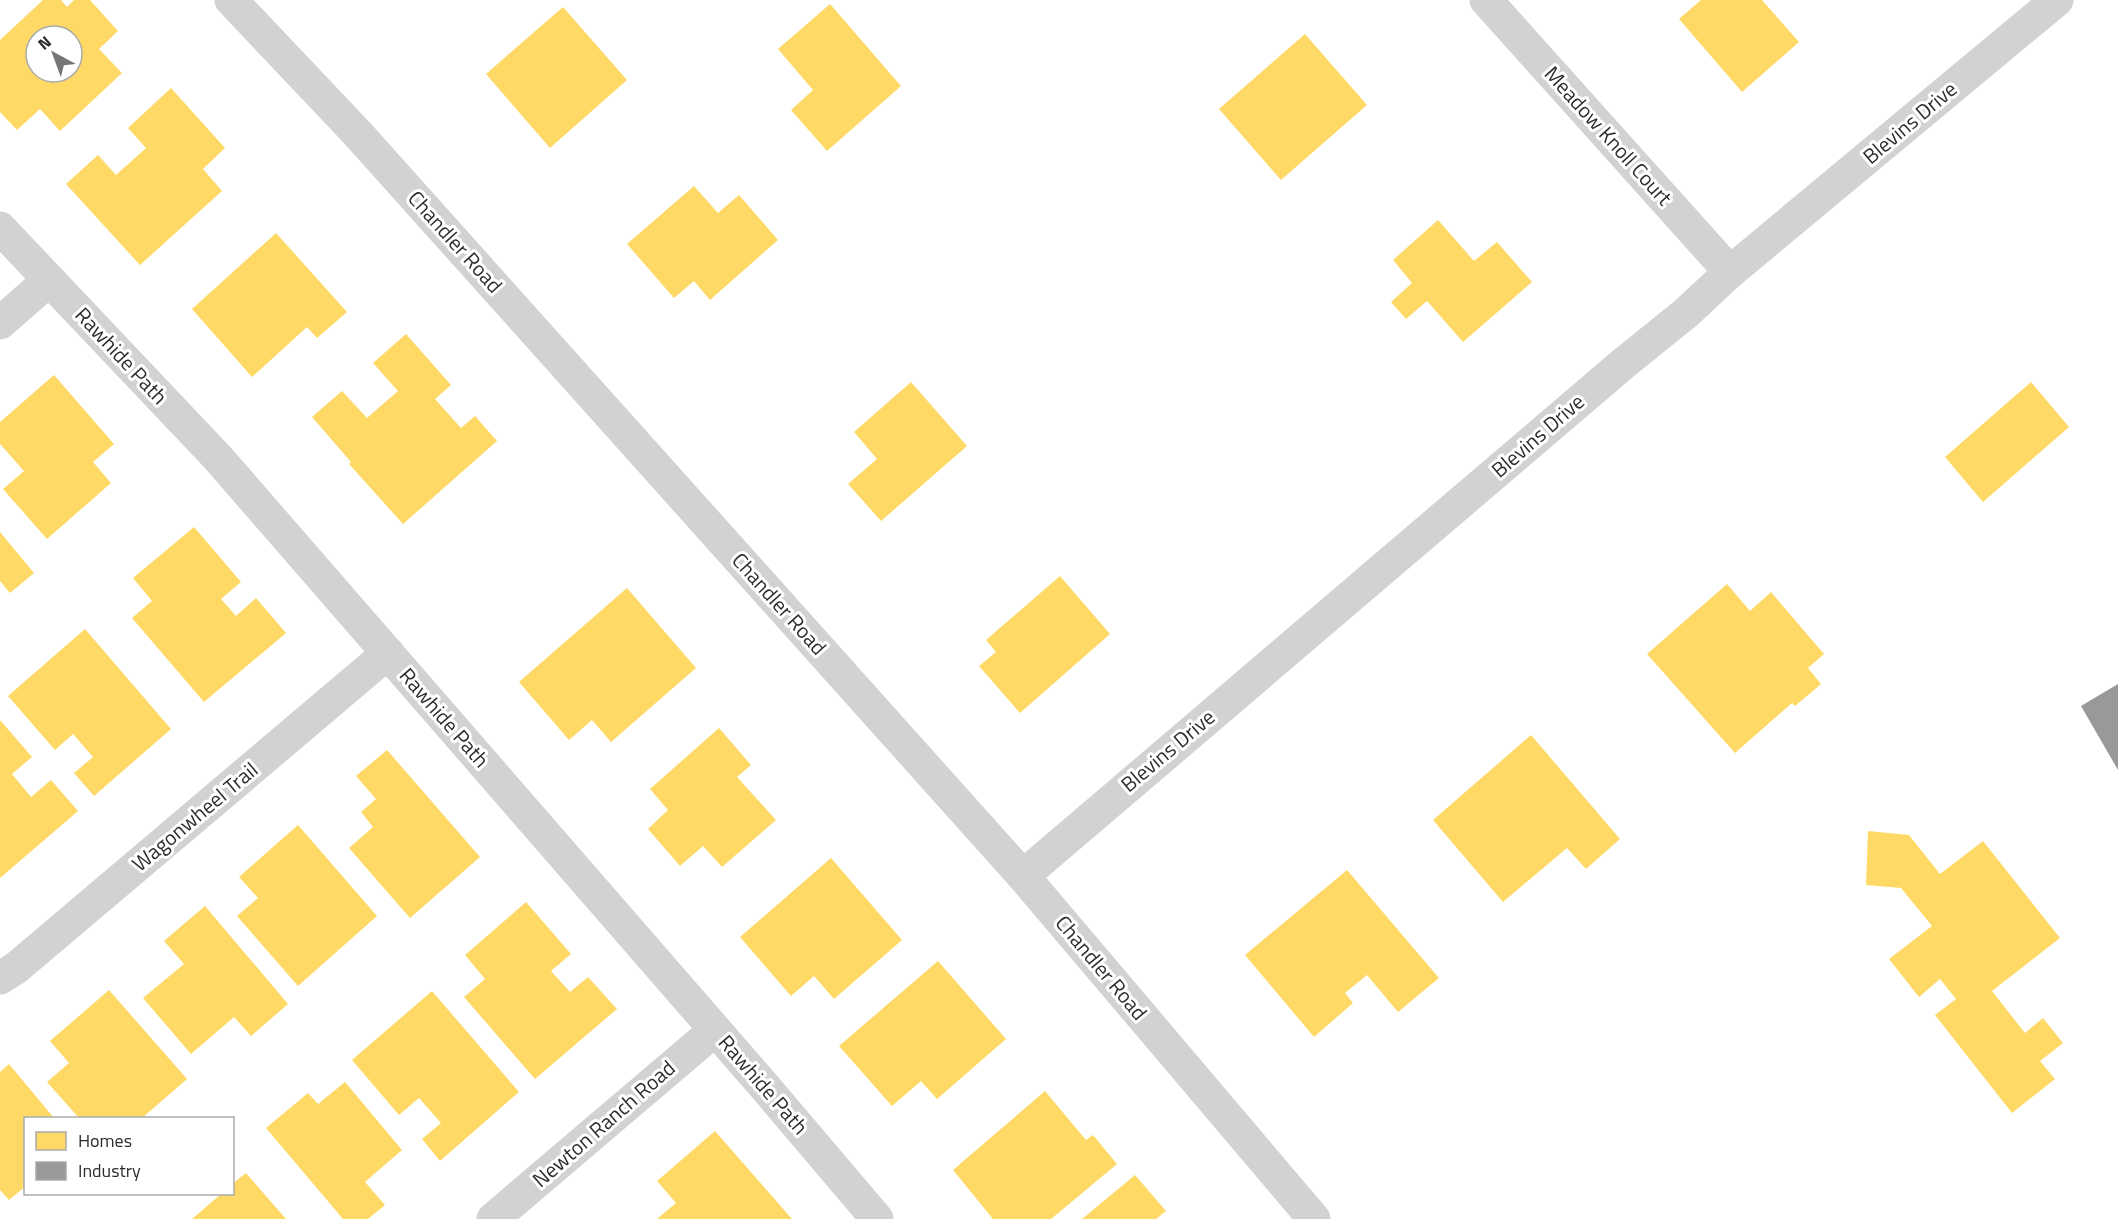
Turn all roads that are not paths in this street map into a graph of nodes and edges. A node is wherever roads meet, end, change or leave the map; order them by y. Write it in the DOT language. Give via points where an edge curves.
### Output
graph roads {
  1 [pos="231,0"];
  2 [pos="1486,0"];
  3 [pos="2057,0"];
  4 [pos="0,228"];
  5 [pos="1730,272"];
  6 [pos="49,280"];
  7 [pos="0,323"];
  8 [pos="388,653"];
  9 [pos="1023,876"];
  10 [pos="0,978"];
  11 [pos="715,1030"];
  12 [pos="493,1219"];
  13 [pos="877,1219"];
  14 [pos="1314,1219"];
  1 -- 9 [label="street, Chandler Road" via="358,134"];
  2 -- 5 [label="street, Meadow Knoll Court"];
  3 -- 5 [label="street, Blevins Drive"];
  4 -- 6 [label="street, Rawhide Path"];
  5 -- 9 [label="street, Blevins Drive"];
  6 -- 7 [label="street"];
  6 -- 8 [label="street, Rawhide Path" via="218,458"];
  8 -- 10 [label="street, Wagonwheel Trail"];
  8 -- 11 [label="street, Rawhide Path"];
  9 -- 14 [label="street, Chandler Road"];
  11 -- 12 [label="street, Newton Ranch Road"];
  11 -- 13 [label="street, Rawhide Path"];
}
